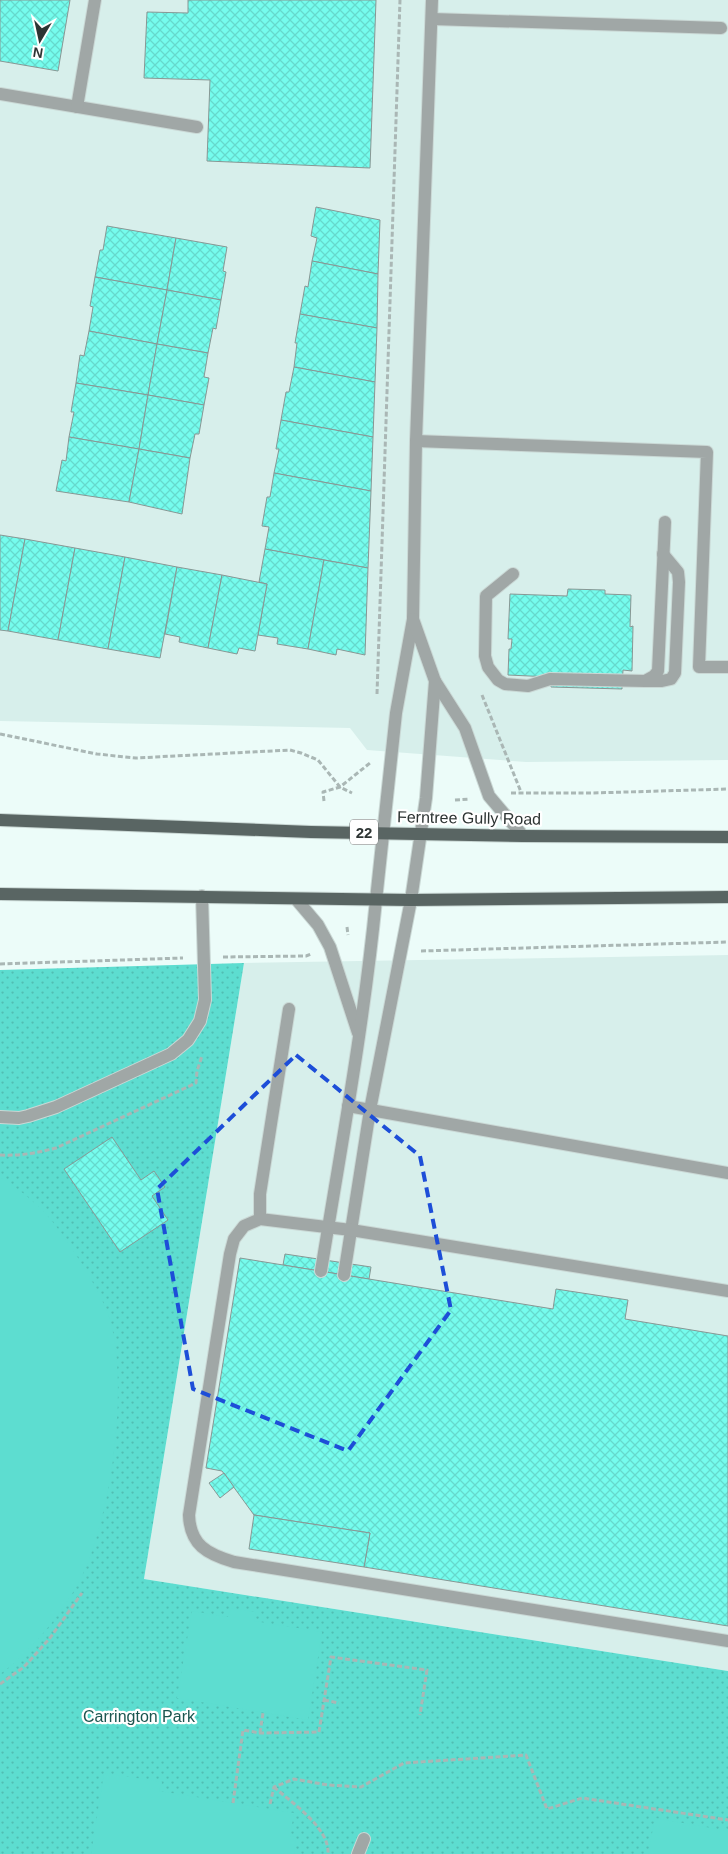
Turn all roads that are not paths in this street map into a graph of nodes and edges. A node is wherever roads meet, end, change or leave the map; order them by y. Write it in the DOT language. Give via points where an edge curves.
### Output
graph roads {
  1 [pos="95,0"];
  2 [pos="432,0"];
  3 [pos="432,19"];
  4 [pos="721,28"];
  5 [pos="0,94"];
  6 [pos="76,107"];
  7 [pos="197,127"];
  8 [pos="416,441"];
  9 [pos="664,522"];
  10 [pos="663,554"];
  11 [pos="513,574"];
  12 [pos="413,620"];
  13 [pos="728,667"];
  14 [pos="435,681"];
  15 [pos="646,681"];
  16 [pos="0,820"];
  17 [pos="383,833"];
  18 [pos="420,833"];
  19 [pos="523,836"];
  20 [pos="728,837"];
  21 [pos="0,894"];
  22 [pos="202,896"];
  23 [pos="728,898"];
  24 [pos="296,899"];
  25 [pos="376,900"];
  26 [pos="411,900"];
  27 [pos="289,1009"];
  28 [pos="358,1036"];
  29 [pos="348,1106"];
  30 [pos="370,1110"];
  31 [pos="0,1117"];
  32 [pos="728,1173"];
  33 [pos="260,1219"];
  34 [pos="328,1227"];
  35 [pos="351,1230"];
  36 [pos="321,1271"];
  37 [pos="344,1275"];
  38 [pos="728,1291"];
  39 [pos="728,1641"];
  40 [pos="364,1839"];
  41 [pos="358,1854"];
  1 -- 6 [label="street"];
  2 -- 3 [label="street"];
  3 -- 4 [label="street"];
  3 -- 8 [label="street"];
  5 -- 6 [label="street"];
  6 -- 7 [label="street"];
  8 -- 12 [label="street"];
  8 -- 13 [label="street" via="707,452 699,666"];
  9 -- 10 [label="street"];
  10 -- 15 [label="street" via="658,671"];
  10 -- 15 [label="street" via="678,572 675,673 671,679"];
  11 -- 15 [label="street" via="486,596 485,656 488,667 498,680 505,684 528,686 550,679"];
  12 -- 14 [label="street"];
  12 -- 17 [label="street" via="396,713"];
  14 -- 18 [label="street" via="426,798"];
  14 -- 19 [label="street" via="465,728 489,796"];
  16 -- 17 [label="main road, Ferntree Gully Road / 22"];
  17 -- 18 [label="main road, Ferntree Gully Road / 22"];
  17 -- 25 [label="street"];
  18 -- 19 [label="main road, Ferntree Gully Road / 22"];
  18 -- 26 [label="street"];
  19 -- 20 [label="main road, Ferntree Gully Road / 22"];
  21 -- 22 [label="main road"];
  22 -- 24 [label="main road"];
  22 -- 31 [label="street" via="205,1000 200,1020 188,1040 171,1054 56,1107 19,1118"];
  23 -- 26 [label="main road"];
  24 -- 25 [label="main road"];
  24 -- 28 [label="street" via="318,925 330,948"];
  25 -- 26 [label="main road"];
  25 -- 28 [label="street"];
  26 -- 30 [label="street"];
  27 -- 33 [label="street" via="260,1194"];
  28 -- 29 [label="street"];
  29 -- 30 [label="street"];
  29 -- 34 [label="street"];
  30 -- 32 [label="street"];
  30 -- 35 [label="street"];
  33 -- 34 [label="street"];
  33 -- 39 [label="street" via="244,1226 234,1239 230,1254 189,1515 193,1536 201,1546 211,1554 234,1562"];
  34 -- 35 [label="street"];
  34 -- 36 [label="street"];
  35 -- 37 [label="street"];
  35 -- 38 [label="street"];
  40 -- 41 [label="street"];
}
